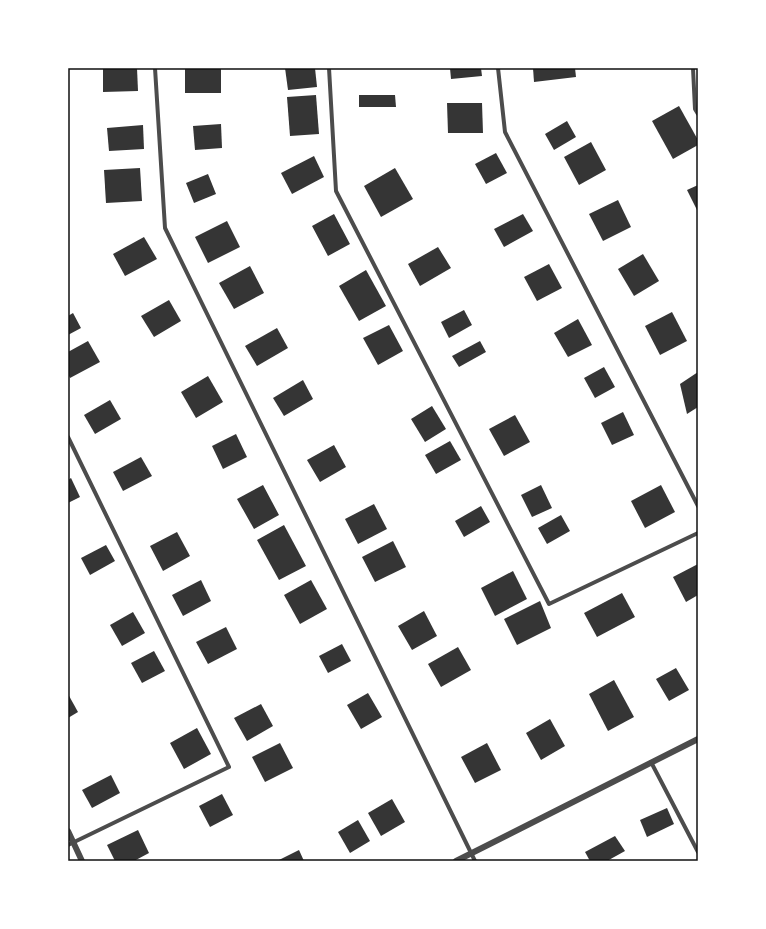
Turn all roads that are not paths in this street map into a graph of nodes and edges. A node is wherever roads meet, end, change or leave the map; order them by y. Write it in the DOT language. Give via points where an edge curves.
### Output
graph roads {
  1 [pos="155,68"];
  2 [pos="329,68"];
  3 [pos="498,68"];
  4 [pos="693,68"];
  5 [pos="698,114"];
  6 [pos="68,437"];
  7 [pos="698,506"];
  8 [pos="698,533"];
  9 [pos="698,739"];
  10 [pos="651,762"];
  11 [pos="68,831"];
  12 [pos="71,844"];
  13 [pos="698,852"];
  14 [pos="472,853"];
  15 [pos="82,861"];
  16 [pos="456,861"];
  17 [pos="475,861"];
  1 -- 14 [label="street" via="165,228"];
  2 -- 8 [label="street" via="336,190 549,604"];
  3 -- 7 [label="street" via="505,132"];
  4 -- 5 [label="street"];
  6 -- 12 [label="street" via="229,766"];
  9 -- 10 [label="street"];
  10 -- 13 [label="street"];
  10 -- 14 [label="street"];
  11 -- 12 [label="street"];
  12 -- 15 [label="street"];
  14 -- 16 [label="street"];
  14 -- 17 [label="street"];
}
